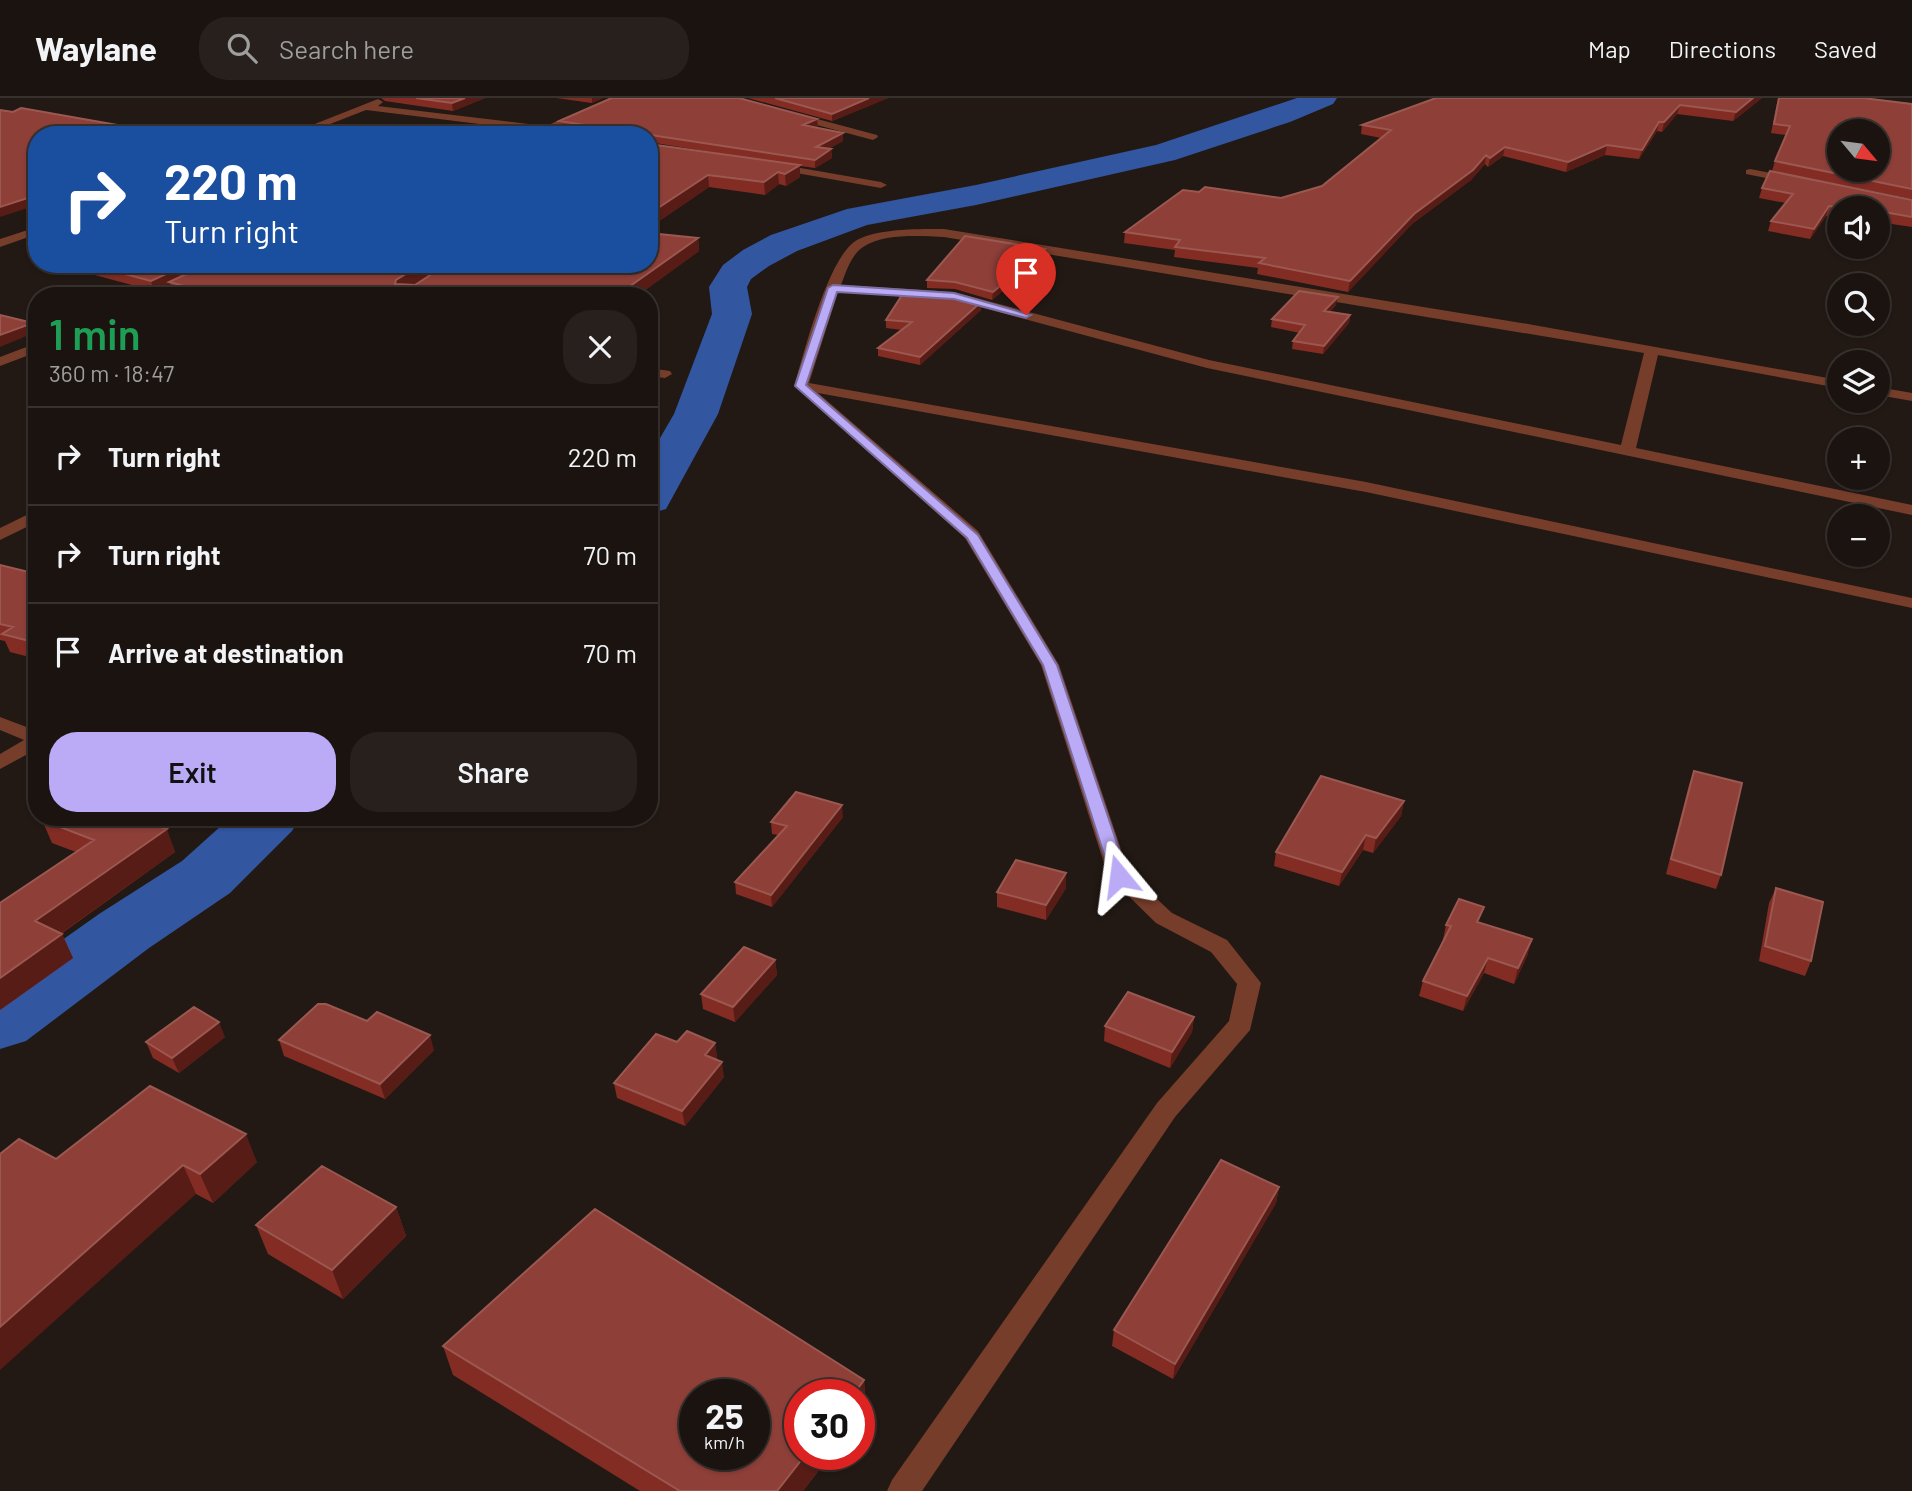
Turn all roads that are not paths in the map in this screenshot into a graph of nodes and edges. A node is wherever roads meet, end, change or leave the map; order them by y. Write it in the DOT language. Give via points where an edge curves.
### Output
graph roads {
  1 [pos="389,98"];
  2 [pos="617,98"];
  3 [pos="365,107"];
  4 [pos="780,112"];
  5 [pos="315,126"];
  6 [pos="520,126"];
  7 [pos="552,126"];
  8 [pos="873,137"];
  9 [pos="757,163"];
  10 [pos="1750,172"];
  11 [pos="1805,183"];
  12 [pos="881,185"];
  13 [pos="28,233"];
  14 [pos="0,243"];
  15 [pos="208,273"];
  16 [pos="176,287"];
  17 [pos="833,288"];
  18 [pos="28,350"];
  19 [pos="1651,350"];
  20 [pos="0,362"];
  21 [pos="658,373"];
  22 [pos="665,374"];
  23 [pos="1827,382"];
  24 [pos="801,386"];
  25 [pos="1890,393"];
  26 [pos="1912,397"];
  27 [pos="1628,449"];
  28 [pos="1912,510"];
  29 [pos="28,520"];
  30 [pos="0,535"];
  31 [pos="1912,603"];
  32 [pos="0,723"];
  33 [pos="28,735"];
  34 [pos="28,745"];
  35 [pos="0,763"];
  36 [pos="903,1491"];
  1 -- 3 [label="street"];
  2 -- 7 [label="street"];
  3 -- 5 [label="street"];
  3 -- 6 [label="street"];
  4 -- 8 [label="street"];
  9 -- 12 [label="street"];
  10 -- 11 [label="street"];
  13 -- 14 [label="street"];
  15 -- 16 [label="street"];
  17 -- 19 [label="street" via="848,254 859,244 936,233"];
  17 -- 24 [label="street"];
  17 -- 27 [label="street" via="954,296 1208,364"];
  18 -- 20 [label="street"];
  19 -- 23 [label="street"];
  19 -- 27 [label="street"];
  21 -- 22 [label="street"];
  24 -- 31 [label="street" via="1366,487"];
  24 -- 36 [label="street" via="972,535 1050,665 1119,876 1164,918 1219,946 1249,983 1241,1024 1166,1110"];
  25 -- 26 [label="street"];
  27 -- 28 [label="street"];
  29 -- 30 [label="street"];
  32 -- 33 [label="street"];
  34 -- 35 [label="street"];
}
